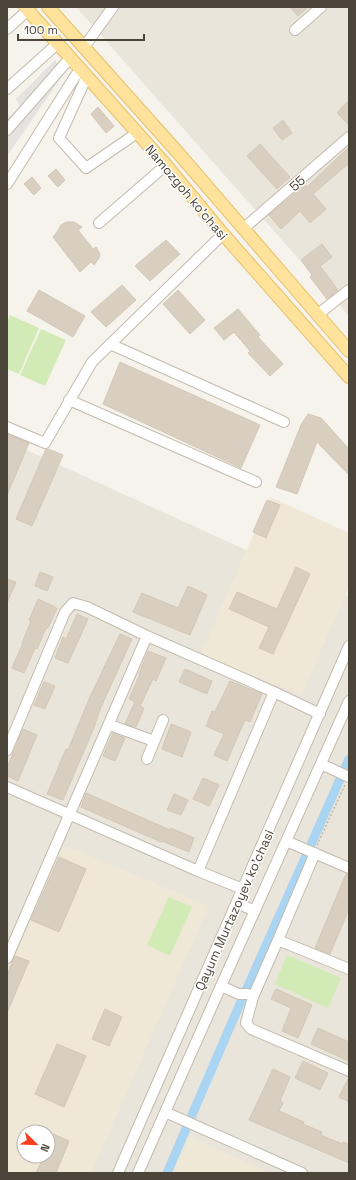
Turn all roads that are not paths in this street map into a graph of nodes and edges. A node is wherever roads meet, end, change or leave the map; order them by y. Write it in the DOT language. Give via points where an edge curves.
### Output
graph roads {
  1 [pos="48,7"];
  2 [pos="113,7"];
  3 [pos="321,7"];
  4 [pos="27,8"];
  5 [pos="7,29"];
  6 [pos="295,30"];
  7 [pos="57,44"];
  8 [pos="84,47"];
  9 [pos="70,58"];
  10 [pos="84,73"];
  11 [pos="7,89"];
  12 [pos="7,130"];
  13 [pos="137,133"];
  14 [pos="349,137"];
  15 [pos="166,165"];
  16 [pos="7,184"];
  17 [pos="99,222"];
  18 [pos="243,229"];
  19 [pos="223,234"];
  20 [pos="349,290"];
  21 [pos="317,315"];
  22 [pos="110,344"];
  23 [pos="349,351"];
  24 [pos="349,377"];
  25 [pos="69,400"];
  26 [pos="284,422"];
  27 [pos="7,427"];
  28 [pos="256,482"];
  29 [pos="147,636"];
  30 [pos="349,646"];
  31 [pos="274,692"];
  32 [pos="349,702"];
  33 [pos="320,714"];
  34 [pos="163,720"];
  35 [pos="110,725"];
  36 [pos="154,741"];
  37 [pos="7,750"];
  38 [pos="147,760"];
  39 [pos="321,764"];
  40 [pos="345,776"];
  41 [pos="7,787"];
  42 [pos="69,814"];
  43 [pos="286,841"];
  44 [pos="311,852"];
  45 [pos="349,868"];
  46 [pos="198,871"];
  47 [pos="243,889"];
  48 [pos="237,903"];
  49 [pos="255,911"];
  50 [pos="278,940"];
  51 [pos="7,958"];
  52 [pos="349,969"];
  53 [pos="221,986"];
  54 [pos="247,995"];
  55 [pos="349,1071"];
  56 [pos="169,1114"];
  57 [pos="118,1173"];
  58 [pos="138,1173"];
  59 [pos="302,1173"];
  1 -- 8 [label="main road, Namozgoh ko'chasi"];
  2 -- 8 [label="street"];
  3 -- 6 [label="street"];
  4 -- 5 [label="street"];
  4 -- 7 [label="main road, Namozgoh ko'chasi"];
  7 -- 9 [label="main road, Namozgoh ko'chasi"];
  7 -- 11 [label="street"];
  8 -- 18 [label="main road, Namozgoh ko'chasi"];
  9 -- 10 [label="main road, Namozgoh ko'chasi"];
  9 -- 12 [label="street"];
  10 -- 13 [label="main road, Namozgoh ko'chasi"];
  10 -- 13 [label="street" via="59,138 74,155 86,168"];
  10 -- 16 [label="street" via="76,75"];
  13 -- 15 [label="main road, Namozgoh ko'chasi"];
  14 -- 18 [label="street, 55"];
  15 -- 17 [label="street"];
  15 -- 19 [label="main road, Namozgoh ko'chasi"];
  18 -- 21 [label="main road, Namozgoh ko'chasi"];
  19 -- 22 [label="street"];
  19 -- 24 [label="main road, Namozgoh ko'chasi"];
  20 -- 21 [label="street"];
  21 -- 23 [label="main road, Namozgoh ko'chasi"];
  22 -- 25 [label="street" via="92,362"];
  22 -- 26 [label="street"];
  25 -- 27 [label="street" via="45,443"];
  25 -- 28 [label="street"];
  29 -- 31 [label="street"];
  29 -- 35 [label="street"];
  29 -- 37 [label="street" via="87,607 73,603 65,612"];
  30 -- 33 [label="street, Qayum Murtazoyev ko'chasi"];
  31 -- 33 [label="street"];
  31 -- 46 [label="street"];
  32 -- 39 [label="street, Qayum Murtazoyev ko'chasi"];
  33 -- 47 [label="street, Qayum Murtazoyev ko'chasi"];
  34 -- 36 [label="street"];
  35 -- 36 [label="street"];
  35 -- 42 [label="street"];
  36 -- 38 [label="street"];
  39 -- 40 [label="street"];
  39 -- 43 [label="street, Qayum Murtazoyev ko'chasi"];
  41 -- 42 [label="street"];
  42 -- 46 [label="street"];
  42 -- 51 [label="street"];
  43 -- 44 [label="street"];
  43 -- 49 [label="street, Qayum Murtazoyev ko'chasi"];
  44 -- 45 [label="street"];
  44 -- 50 [label="street"];
  46 -- 47 [label="street"];
  47 -- 48 [label="street, Qayum Murtazoyev ko'chasi"];
  48 -- 49 [label="street"];
  48 -- 57 [label="street, Qayum Murtazoyev ko'chasi"];
  49 -- 53 [label="street, Qayum Murtazoyev ko'chasi"];
  50 -- 52 [label="street"];
  50 -- 54 [label="street"];
  53 -- 54 [label="street"];
  53 -- 56 [label="street, Qayum Murtazoyev ko'chasi"];
  54 -- 55 [label="street" via="246,1023 251,1029"];
  56 -- 58 [label="street, Qayum Murtazoyev ko'chasi"];
  56 -- 59 [label="street"];
}
